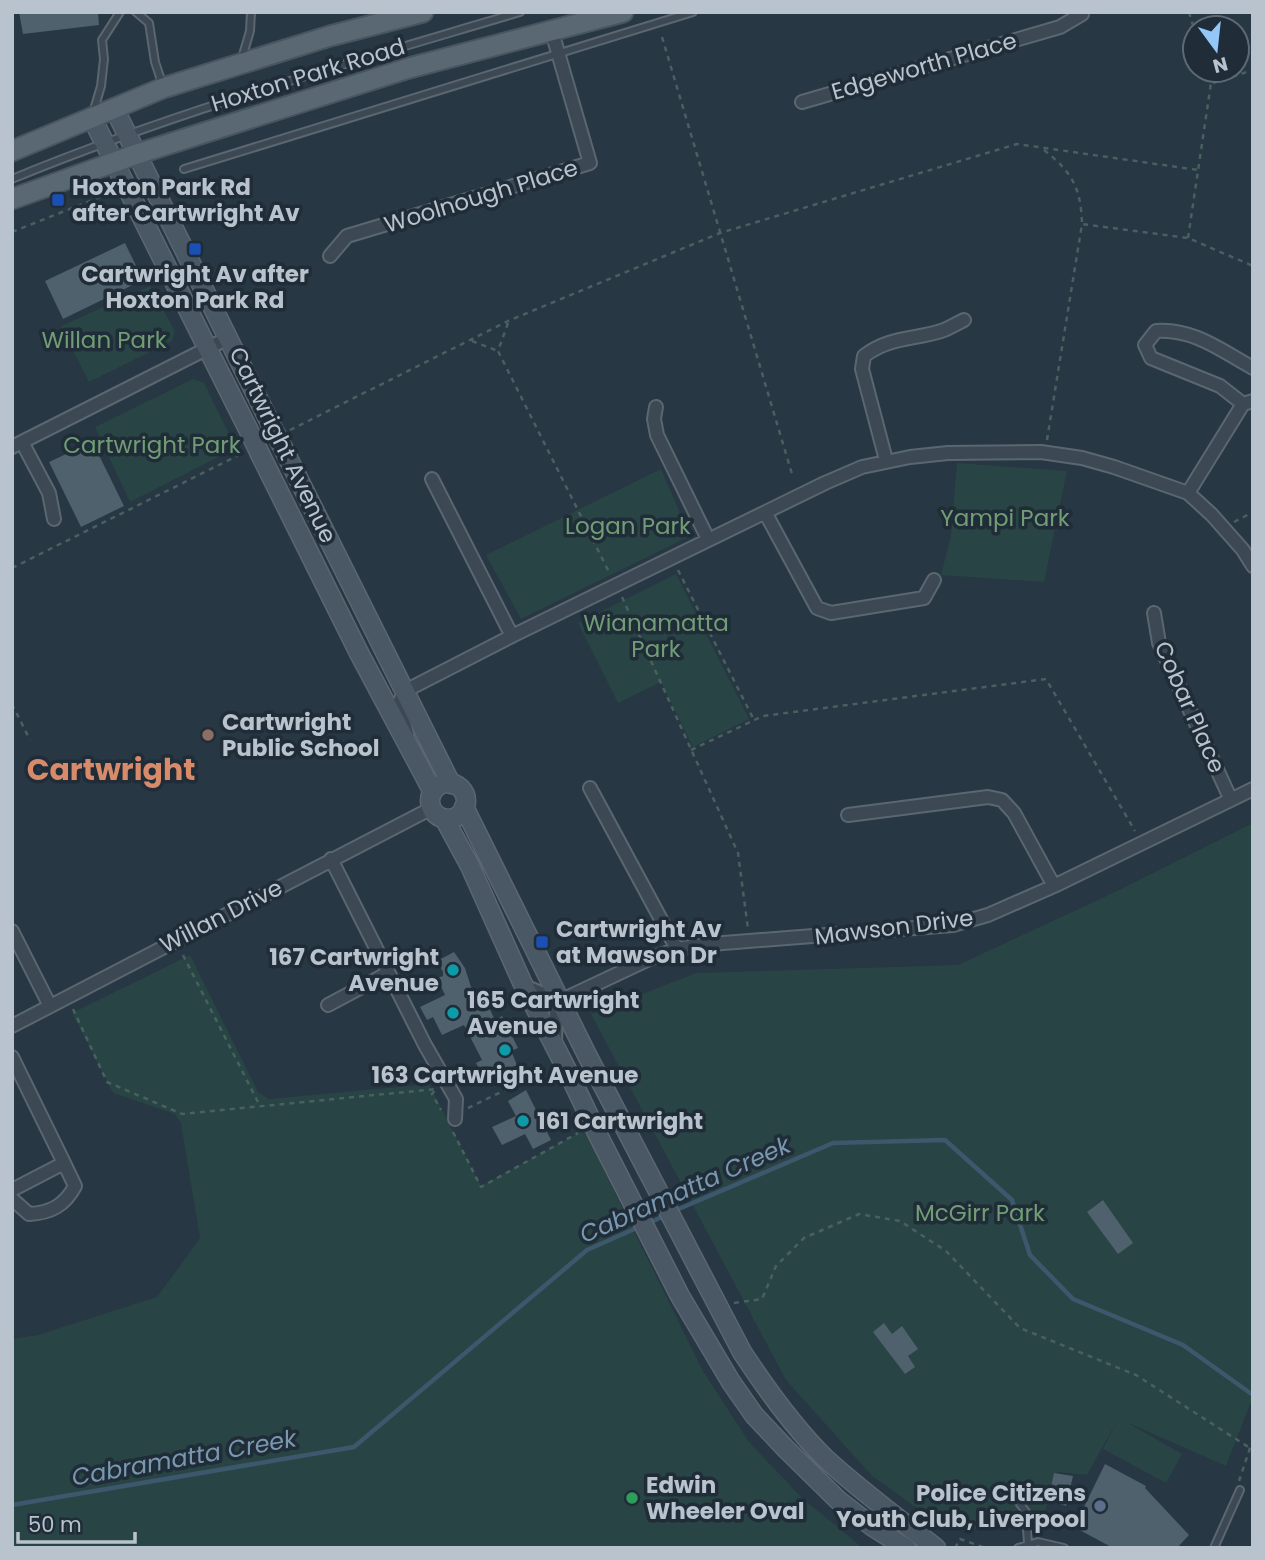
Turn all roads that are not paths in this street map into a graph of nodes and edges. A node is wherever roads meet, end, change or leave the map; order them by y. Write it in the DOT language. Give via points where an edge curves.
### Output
graph roads {
  1 [pos="120,12"];
  2 [pos="136,12"];
  3 [pos="251,12"];
  4 [pos="423,12"];
  5 [pos="520,12"];
  6 [pos="622,12"];
  7 [pos="693,12"];
  8 [pos="1082,12"];
  9 [pos="552,32"];
  10 [pos="558,53"];
  11 [pos="240,63"];
  12 [pos="163,88"];
  13 [pos="802,102"];
  14 [pos="114,108"];
  15 [pos="92,118"];
  16 [pos="127,135"];
  17 [pos="103,143"];
  18 [pos="12,151"];
  19 [pos="136,154"];
  20 [pos="114,163"];
  21 [pos="184,169"];
  22 [pos="12,179"];
  23 [pos="12,199"];
  24 [pos="330,256"];
  25 [pos="964,320"];
  26 [pos="228,338"];
  27 [pos="207,347"];
  28 [pos="1253,368"];
  29 [pos="1248,403"];
  30 [pos="656,407"];
  31 [pos="17,444"];
  32 [pos="886,460"];
  33 [pos="432,480"];
  34 [pos="1188,492"];
  35 [pos="766,513"];
  36 [pos="54,519"];
  37 [pos="708,539"];
  38 [pos="1253,566"];
  39 [pos="934,580"];
  40 [pos="1154,613"];
  41 [pos="512,636"];
  42 [pos="405,691"];
  43 [pos="406,740"];
  44 [pos="451,784"];
  45 [pos="590,788"];
  46 [pos="1253,789"];
  47 [pos="1231,800"];
  48 [pos="436,806"];
  49 [pos="464,807"];
  50 [pos="848,815"];
  51 [pos="331,859"];
  52 [pos="1054,886"];
  53 [pos="12,931"];
  54 [pos="677,949"];
  55 [pos="388,973"];
  56 [pos="522,982"];
  57 [pos="561,1001"];
  58 [pos="328,1005"];
  59 [pos="50,1006"];
  60 [pos="12,1026"];
  61 [pos="555,1047"];
  62 [pos="12,1057"];
  63 [pos="452,1119"];
  64 [pos="64,1163"];
  65 [pos="12,1190"];
  66 [pos="12,1199"];
  67 [pos="1240,1490"];
  68 [pos="1017,1502"];
  69 [pos="1028,1544"];
  70 [pos="906,1548"];
  71 [pos="936,1548"];
  72 [pos="1018,1548"];
  73 [pos="1064,1548"];
  74 [pos="1214,1548"];
  1 -- 15 [label="lane" via="102,40 101,86"];
  2 -- 12 [label="lane" via="149,23"];
  3 -- 11 [label="lane"];
  4 -- 11 [label="main road, Hoxton Park Road"];
  5 -- 16 [label="lane" via="313,73"];
  6 -- 9 [label="main road, Hoxton Park Road"];
  7 -- 10 [label="lane"];
  8 -- 13 [label="street, Edgeworth Place" via="1060,27"];
  9 -- 10 [label="street, Woolnough Place"];
  9 -- 19 [label="main road, Hoxton Park Road" via="409,68"];
  10 -- 21 [label="lane"];
  10 -- 24 [label="street, Woolnough Place" via="590,163 347,236"];
  11 -- 12 [label="main road, Hoxton Park Road"];
  12 -- 14 [label="main road, Hoxton Park Road"];
  14 -- 15 [label="main road, Hoxton Park Road"];
  14 -- 16 [label="street, Cartwright Avenue"];
  15 -- 17 [label="street, Cartwright Avenue"];
  15 -- 18 [label="main road, Hoxton Park Road"];
  16 -- 17 [label="lane"];
  16 -- 19 [label="street, Cartwright Avenue"];
  17 -- 20 [label="street, Cartwright Avenue"];
  17 -- 22 [label="lane"];
  19 -- 20 [label="main road, Hoxton Park Road"];
  19 -- 26 [label="street, Cartwright Avenue"];
  20 -- 23 [label="main road, Hoxton Park Road"];
  20 -- 27 [label="street, Cartwright Avenue"];
  25 -- 32 [label="street" via="942,331 876,347 864,356 862,369"];
  26 -- 27 [label="street"];
  26 -- 42 [label="street, Cartwright Avenue"];
  27 -- 31 [label="street"];
  27 -- 43 [label="street, Cartwright Avenue"];
  28 -- 29 [label="street" via="1174,330 1156,331 1145,345 1151,358 1220,386"];
  29 -- 34 [label="street"];
  30 -- 37 [label="street" via="657,435"];
  31 -- 36 [label="street" via="49,493"];
  32 -- 34 [label="street" via="948,453 1045,453 1082,458"];
  32 -- 35 [label="street" via="825,483"];
  33 -- 41 [label="street"];
  34 -- 38 [label="street"];
  35 -- 37 [label="street"];
  35 -- 39 [label="street" via="817,608 831,612 924,598"];
  37 -- 41 [label="street"];
  40 -- 47 [label="street, Cobar Place" via="1159,643"];
  41 -- 42 [label="street"];
  42 -- 43 [label="street" via="399,703 408,731"];
  42 -- 44 [label="street, Cartwright Avenue"];
  43 -- 48 [label="street, Cartwright Avenue"];
  44 -- 48 [label="street" via="439,786"];
  44 -- 49 [label="street" via="463,792"];
  45 -- 54 [label="street"];
  46 -- 47 [label="street, Mawson Drive"];
  47 -- 52 [label="street, Mawson Drive"];
  48 -- 49 [label="street" via="457,816"];
  48 -- 51 [label="street, Willan Drive"];
  48 -- 56 [label="street, Cartwright Avenue" via="470,866"];
  49 -- 57 [label="street"];
  50 -- 52 [label="street" via="988,797 1002,800 1014,813"];
  51 -- 55 [label="street"];
  51 -- 59 [label="street, Willan Drive"];
  52 -- 54 [label="street, Mawson Drive" via="953,925"];
  53 -- 59 [label="street"];
  54 -- 57 [label="street, Mawson Drive"];
  55 -- 58 [label="street"];
  55 -- 63 [label="street" via="456,1099"];
  56 -- 57 [label="street"];
  56 -- 61 [label="street, Cartwright Avenue"];
  57 -- 61 [label="street"];
  57 -- 71 [label="street" via="717,1305 765,1387 825,1457"];
  59 -- 60 [label="street, Willan Drive"];
  61 -- 70 [label="street, Cartwright Avenue" via="591,1134 680,1296 754,1415 838,1500"];
  62 -- 64 [label="street"];
  64 -- 65 [label="street"];
  64 -- 66 [label="street" via="75,1186 68,1201 29,1214"];
  67 -- 74 [label="lane"];
  68 -- 69 [label="lane" via="1026,1512"];
  69 -- 72 [label="lane"];
  69 -- 73 [label="lane"];
}
